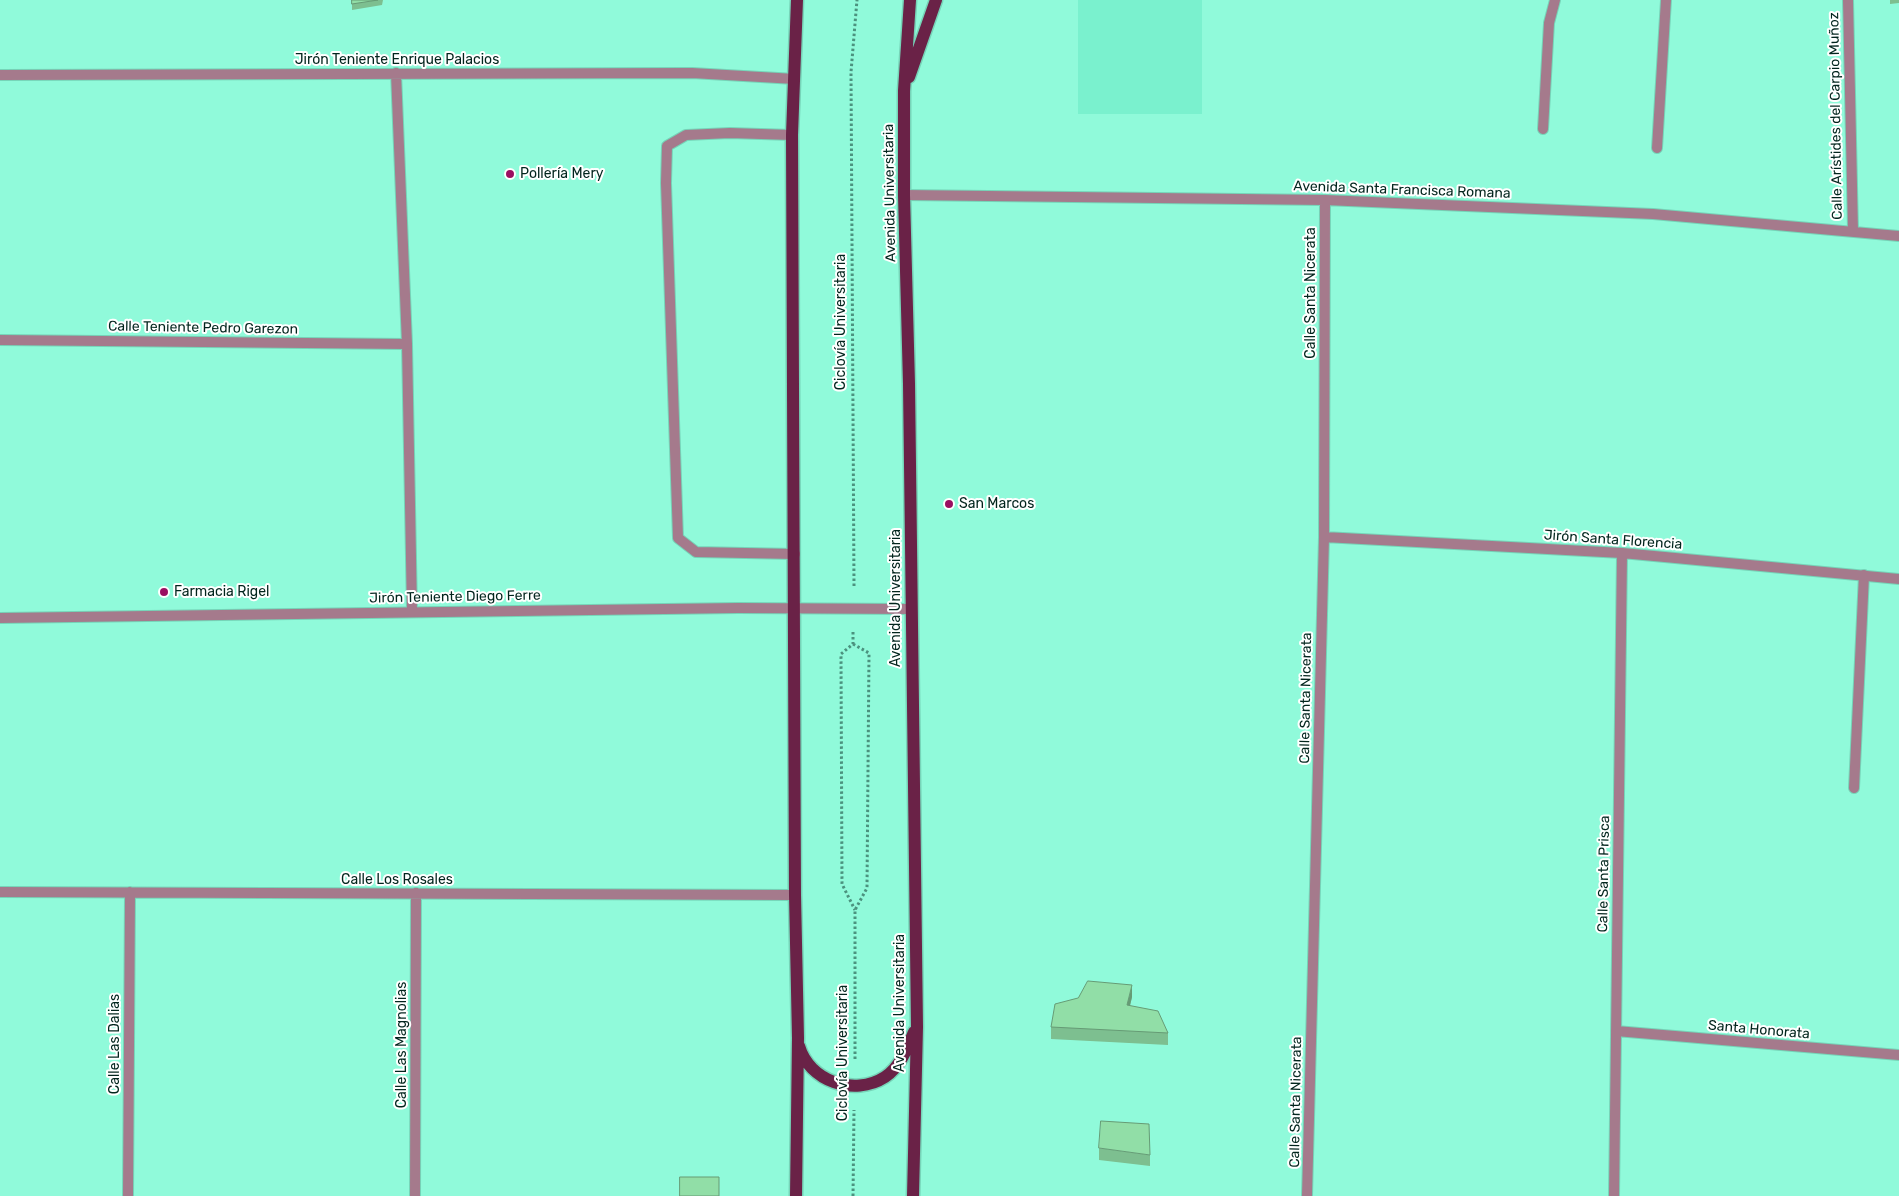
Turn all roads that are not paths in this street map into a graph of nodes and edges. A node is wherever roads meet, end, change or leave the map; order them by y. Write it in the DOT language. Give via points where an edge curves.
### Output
graph roads {
  1 [pos="797,0"];
  2 [pos="910,0"];
  3 [pos="936,0"];
  4 [pos="1555,0"];
  5 [pos="1666,0"];
  6 [pos="1848,0"];
  7 [pos="396,73"];
  8 [pos="0,75"];
  9 [pos="795,79"];
  10 [pos="904,92"];
  11 [pos="1543,129"];
  12 [pos="792,135"];
  13 [pos="1657,148"];
  14 [pos="904,195"];
  15 [pos="1325,200"];
  16 [pos="1853,231"];
  17 [pos="1899,236"];
  18 [pos="0,340"];
  19 [pos="406,344"];
  20 [pos="1324,538"];
  21 [pos="1622,553"];
  22 [pos="795,554"];
  23 [pos="1864,575"];
  24 [pos="1899,579"];
  25 [pos="795,608"];
  26 [pos="911,609"];
  27 [pos="412,612"];
  28 [pos="0,618"];
  29 [pos="1854,788"];
  30 [pos="0,892"];
  31 [pos="130,892"];
  32 [pos="416,893"];
  33 [pos="795,895"];
  34 [pos="917,1026"];
  35 [pos="1616,1031"];
  36 [pos="798,1038"];
  37 [pos="1899,1056"];
  38 [pos="128,1196"];
  39 [pos="415,1196"];
  40 [pos="796,1196"];
  41 [pos="912,1196"];
  42 [pos="1307,1196"];
  43 [pos="1614,1196"];
  1 -- 9 [label="main road"];
  2 -- 10 [label="main road, Avenida Universitaria"];
  3 -- 10 [label="main road"];
  4 -- 11 [label="street" via="1549,23"];
  5 -- 13 [label="street"];
  6 -- 16 [label="street, Calle Arístides del Carpio Muñoz"];
  7 -- 8 [label="street, Jirón Teniente Enrique Palacios"];
  7 -- 9 [label="street, Jirón Teniente Enrique Palacios" via="692,73"];
  7 -- 19 [label="street"];
  9 -- 12 [label="main road"];
  10 -- 14 [label="main road, Avenida Universitaria"];
  12 -- 22 [label="main road"];
  12 -- 22 [label="street" via="686,135 667,146 667,193 678,538 696,552"];
  14 -- 15 [label="street, Avenida Santa Francisca Romana"];
  14 -- 26 [label="main road, Avenida Universitaria"];
  15 -- 16 [label="street, Avenida Santa Francisca Romana" via="1652,214"];
  15 -- 20 [label="street, Calle Santa Nicerata"];
  16 -- 17 [label="street, Avenida Santa Francisca Romana"];
  18 -- 19 [label="street, Calle Teniente Pedro Garezon"];
  19 -- 27 [label="street"];
  20 -- 21 [label="street, Jirón Santa Florencia"];
  20 -- 42 [label="street, Calle Santa Nicerata"];
  21 -- 23 [label="street, Jirón Santa Florencia"];
  21 -- 35 [label="street, Calle Santa Prisca"];
  22 -- 25 [label="main road"];
  23 -- 24 [label="street, Jirón Santa Florencia"];
  23 -- 29 [label="street"];
  25 -- 26 [label="street, Jirón Teniente Diego Ferre"];
  25 -- 27 [label="street, Jirón Teniente Diego Ferre"];
  25 -- 33 [label="main road"];
  26 -- 34 [label="main road, Avenida Universitaria"];
  27 -- 28 [label="street, Jirón Teniente Diego Ferre"];
  30 -- 31 [label="street, Calle Los Rosales"];
  31 -- 32 [label="street, Calle Los Rosales"];
  31 -- 38 [label="street, Calle Las Dalias"];
  32 -- 33 [label="street, Calle Los Rosales"];
  32 -- 39 [label="street, Calle Las Magnolias"];
  33 -- 36 [label="main road"];
  34 -- 36 [label="main road" via="893,1070 876,1082 855,1086 832,1082 813,1069 800,1050"];
  34 -- 41 [label="main road, Avenida Universitaria"];
  35 -- 37 [label="street, Santa Honorata"];
  35 -- 43 [label="street, Calle Santa Prisca"];
  36 -- 40 [label="main road"];
}
